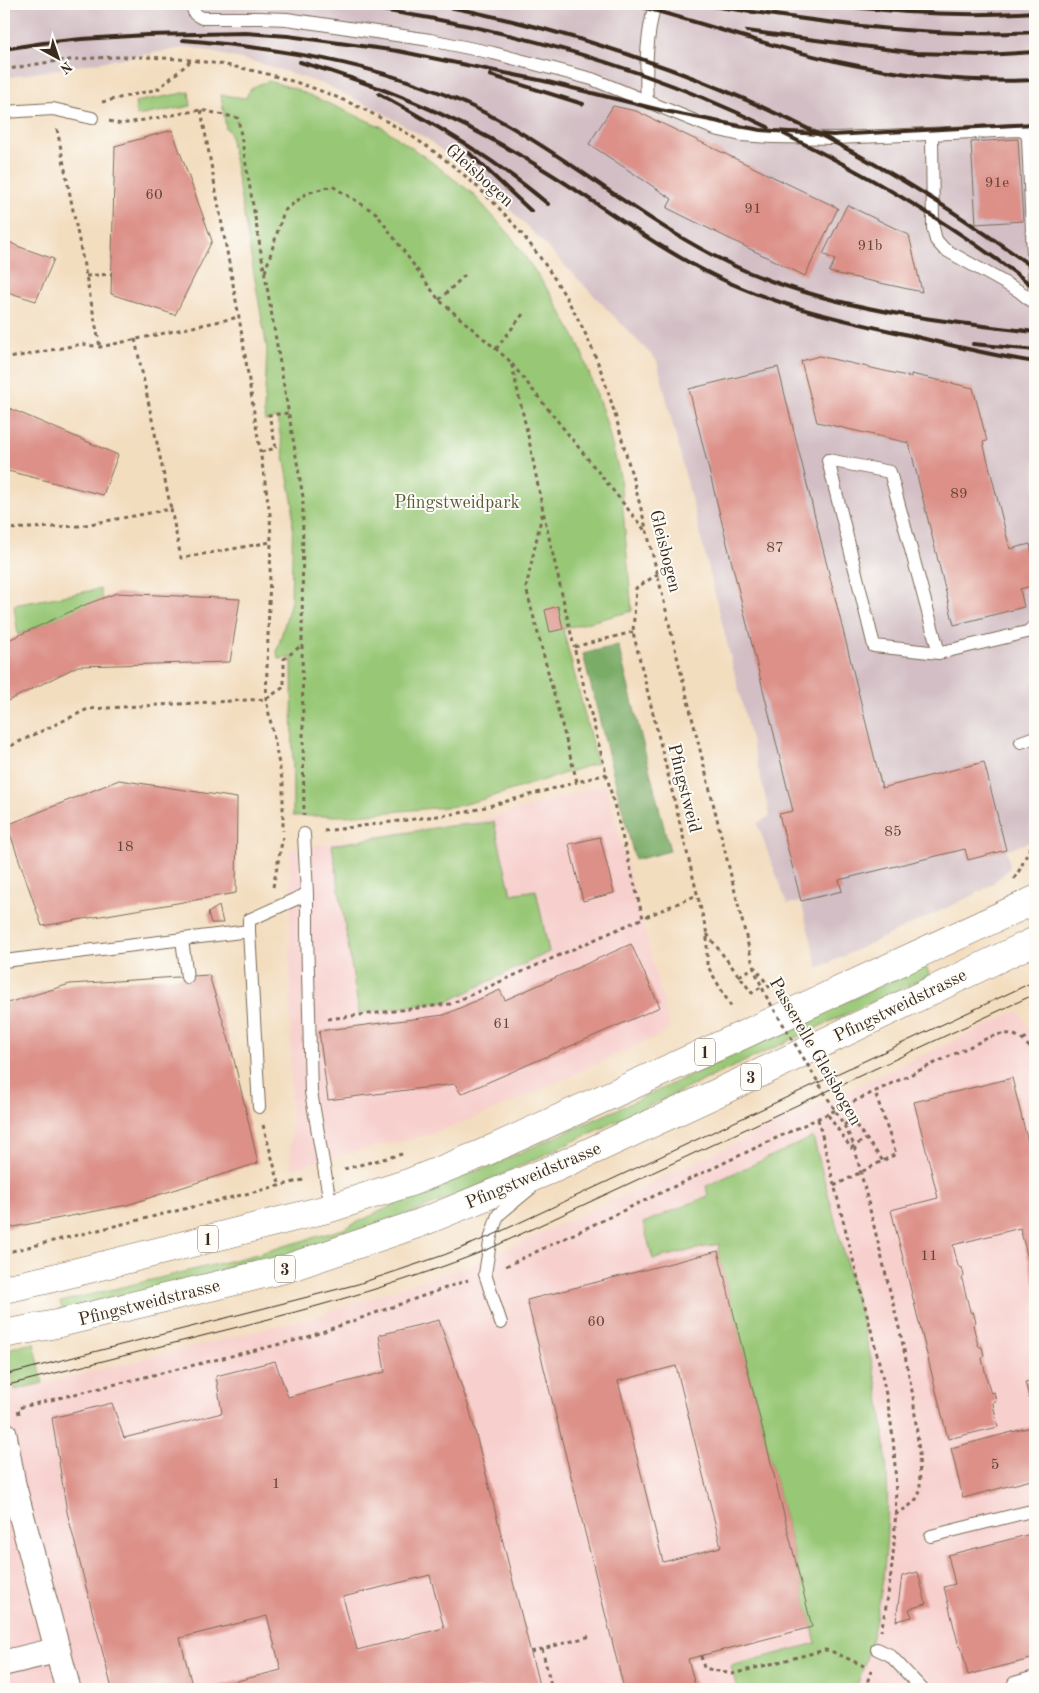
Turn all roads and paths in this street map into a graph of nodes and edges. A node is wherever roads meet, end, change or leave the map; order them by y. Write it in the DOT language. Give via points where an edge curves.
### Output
graph roads {
  1 [pos="191,4"];
  2 [pos="655,4"];
  3 [pos="192,60"];
  4 [pos="4,70"];
  5 [pos="647,102"];
  6 [pos="53,109"];
  7 [pos="201,110"];
  8 [pos="4,112"];
  9 [pos="92,118"];
  10 [pos="932,134"];
  11 [pos="111,274"];
  12 [pos="466,274"];
  13 [pos="264,275"];
  14 [pos="86,276"];
  15 [pos="439,300"];
  16 [pos="1035,303"];
  17 [pos="523,314"];
  18 [pos="239,317"];
  19 [pos="135,339"];
  20 [pos="100,346"];
  21 [pos="496,349"];
  22 [pos="4,359"];
  23 [pos="510,362"];
  24 [pos="289,412"];
  25 [pos="261,452"];
  26 [pos="171,509"];
  27 [pos="542,511"];
  28 [pos="4,529"];
  29 [pos="648,535"];
  30 [pos="271,542"];
  31 [pos="658,574"];
  32 [pos="1035,626"];
  33 [pos="633,632"];
  34 [pos="671,632"];
  35 [pos="302,645"];
  36 [pos="574,646"];
  37 [pos="939,653"];
  38 [pos="266,700"];
  39 [pos="1035,737"];
  40 [pos="1021,742"];
  41 [pos="4,749"];
  42 [pos="607,774"];
  43 [pos="577,782"];
  44 [pos="304,834"];
  45 [pos="1035,837"];
  46 [pos="1008,884"];
  47 [pos="308,894"];
  48 [pos="697,895"];
  49 [pos="1035,900"];
  50 [pos="644,918"];
  51 [pos="249,925"];
  52 [pos="707,934"];
  53 [pos="182,940"];
  54 [pos="1035,941"];
  55 [pos="4,961"];
  56 [pos="739,976"];
  57 [pos="187,977"];
  58 [pos="761,986"];
  59 [pos="760,1002"];
  60 [pos="735,1012"];
  61 [pos="310,1022"];
  62 [pos="1034,1035"];
  63 [pos="1023,1039"];
  64 [pos="1035,1054"];
  65 [pos="875,1092"];
  66 [pos="259,1107"];
  67 [pos="828,1115"];
  68 [pos="818,1119"];
  69 [pos="844,1125"];
  70 [pos="866,1139"];
  71 [pos="410,1152"];
  72 [pos="883,1161"];
  73 [pos="555,1168"];
  74 [pos="324,1174"];
  75 [pos="834,1186"];
  76 [pos="280,1187"];
  77 [pos="331,1208"];
  78 [pos="4,1249"];
  79 [pos="485,1274"];
  80 [pos="4,1289"];
  81 [pos="501,1323"];
  82 [pos="4,1334"];
  83 [pos="18,1408"];
  84 [pos="4,1434"];
  85 [pos="1035,1510"];
  86 [pos="896,1515"];
  87 [pos="931,1536"];
  88 [pos="591,1636"];
  89 [pos="542,1649"];
  90 [pos="877,1649"];
  91 [pos="58,1650"];
  92 [pos="531,1652"];
  93 [pos="701,1656"];
  94 [pos="4,1663"];
  95 [pos="871,1669"];
  96 [pos="1035,1677"];
  97 [pos="68,1689"];
  98 [pos="552,1689"];
  99 [pos="865,1689"];
  100 [pos="922,1689"];
  101 [pos="1018,1689"];
  1 -- 5 [label="lane" via="195,14 202,18 287,19 448,43 592,79"];
  2 -- 5 [label="lane" via="646,49"];
  3 -- 4 [label="path, Gleisbogen" via="94,58"];
  3 -- 9 [label="path" via="158,89 96,103"];
  3 -- 29 [label="path, Gleisbogen" via="269,74 368,111 443,158 485,194 543,262 575,313 604,379"];
  5 -- 10 [label="lane" via="715,129 741,135 836,138"];
  6 -- 8 [label="lane"];
  6 -- 9 [label="lane"];
  6 -- 14 [label="path"];
  7 -- 9 [label="path" via="121,124"];
  7 -- 13 [label="path" via="238,118"];
  7 -- 18 [label="path"];
  10 -- 16 [label="lane" via="933,228 936,240 944,249"];
  10 -- 16 [label="lane" via="1017,130 1027,135"];
  11 -- 14 [label="path"];
  12 -- 15 [label="path"];
  13 -- 15 [label="path" via="284,210 307,193 332,186 376,214"];
  13 -- 24 [label="path"];
  14 -- 20 [label="path"];
  15 -- 21 [label="path"];
  17 -- 21 [label="path"];
  18 -- 19 [label="path"];
  18 -- 25 [label="path"];
  19 -- 20 [label="path"];
  19 -- 26 [label="path"];
  20 -- 22 [label="path" via="82,344"];
  21 -- 23 [label="path"];
  23 -- 27 [label="path"];
  23 -- 29 [label="path"];
  24 -- 25 [label="path" via="269,415 276,448"];
  24 -- 35 [label="path" via="303,497"];
  25 -- 30 [label="path"];
  26 -- 28 [label="path" via="79,526"];
  26 -- 30 [label="path" via="181,558"];
  27 -- 36 [label="path"];
  27 -- 43 [label="path" via="526,588"];
  29 -- 31 [label="path, Gleisbogen"];
  30 -- 38 [label="path"];
  31 -- 33 [label="path, Pfingstweid" via="636,588"];
  31 -- 34 [label="path, Gleisbogen"];
  32 -- 37 [label="lane" via="1027,632"];
  33 -- 36 [label="path"];
  33 -- 48 [label="path, Pfingstweid"];
  34 -- 58 [label="path, Passerelle Gleisbogen, bridge" via="750,959"];
  35 -- 38 [label="path" via="284,659 284,687"];
  35 -- 44 [label="path"];
  36 -- 42 [label="path"];
  37 -- 37 [label="lane" via="890,472 828,460 874,646"];
  38 -- 41 [label="path" via="88,708"];
  38 -- 51 [label="path" via="283,784 283,835 273,887"];
  39 -- 40 [label="lane"];
  42 -- 43 [label="path"];
  42 -- 50 [label="path"];
  43 -- 44 [label="path" via="467,812"];
  44 -- 47 [label="lane"];
  45 -- 46 [label="path" via="1020,869"];
  47 -- 51 [label="lane"];
  47 -- 61 [label="lane"];
  48 -- 50 [label="path"];
  48 -- 52 [label="path, Pfingstweid"];
  49 -- 77 [label="main road, 1" via="481,1154 411,1182"];
  50 -- 61 [label="path" via="450,1004"];
  51 -- 53 [label="lane"];
  51 -- 66 [label="lane"];
  52 -- 56 [label="path"];
  52 -- 60 [label="path, Pfingstweid" via="707,965"];
  53 -- 55 [label="lane"];
  53 -- 57 [label="lane"];
  54 -- 73 [label="main road, Pfingstweidstrasse / 3"];
  56 -- 58 [label="path" via="752,993"];
  56 -- 59 [label="path, bridge" via="755,967 764,978 776,996"];
  58 -- 69 [label="path, Passerelle Gleisbogen, bridge"];
  61 -- 74 [label="lane" via="312,1092"];
  62 -- 63 [label="path"];
  63 -- 64 [label="path"];
  63 -- 65 [label="path" via="1008,1034 995,1036"];
  65 -- 67 [label="path"];
  65 -- 72 [label="path" via="896,1154"];
  66 -- 76 [label="path"];
  67 -- 68 [label="path"];
  67 -- 70 [label="path" via="850,1148"];
  68 -- 75 [label="path"];
  68 -- 79 [label="path" via="517,1262"];
  69 -- 70 [label="path" via="852,1120"];
  69 -- 86 [label="path, Passerelle Gleisbogen, bridge" via="857,1157 908,1369 917,1426 920,1490 917,1498"];
  70 -- 72 [label="path"];
  71 -- 74 [label="path"];
  72 -- 75 [label="path"];
  73 -- 79 [label="lane" via="498,1215"];
  73 -- 82 [label="main road, Pfingstweidstrasse / 3" via="420,1224 285,1269"];
  74 -- 76 [label="path"];
  74 -- 77 [label="lane"];
  75 -- 86 [label="path" via="886,1394 894,1452"];
  76 -- 78 [label="path" via="12,1251"];
  77 -- 80 [label="main road, 1"];
  79 -- 81 [label="lane"];
  79 -- 83 [label="path" via="306,1338"];
  84 -- 91 [label="street"];
  85 -- 87 [label="lane"];
  86 -- 90 [label="path" via="889,1587"];
  88 -- 89 [label="path"];
  89 -- 92 [label="path"];
  89 -- 98 [label="path"];
  90 -- 95 [label="path"];
  90 -- 100 [label="lane" via="890,1655"];
  91 -- 94 [label="street"];
  91 -- 97 [label="street"];
  93 -- 95 [label="path" via="704,1668 732,1674 825,1650"];
  95 -- 99 [label="path"];
  96 -- 101 [label="lane" via="1014,1683"];
}
